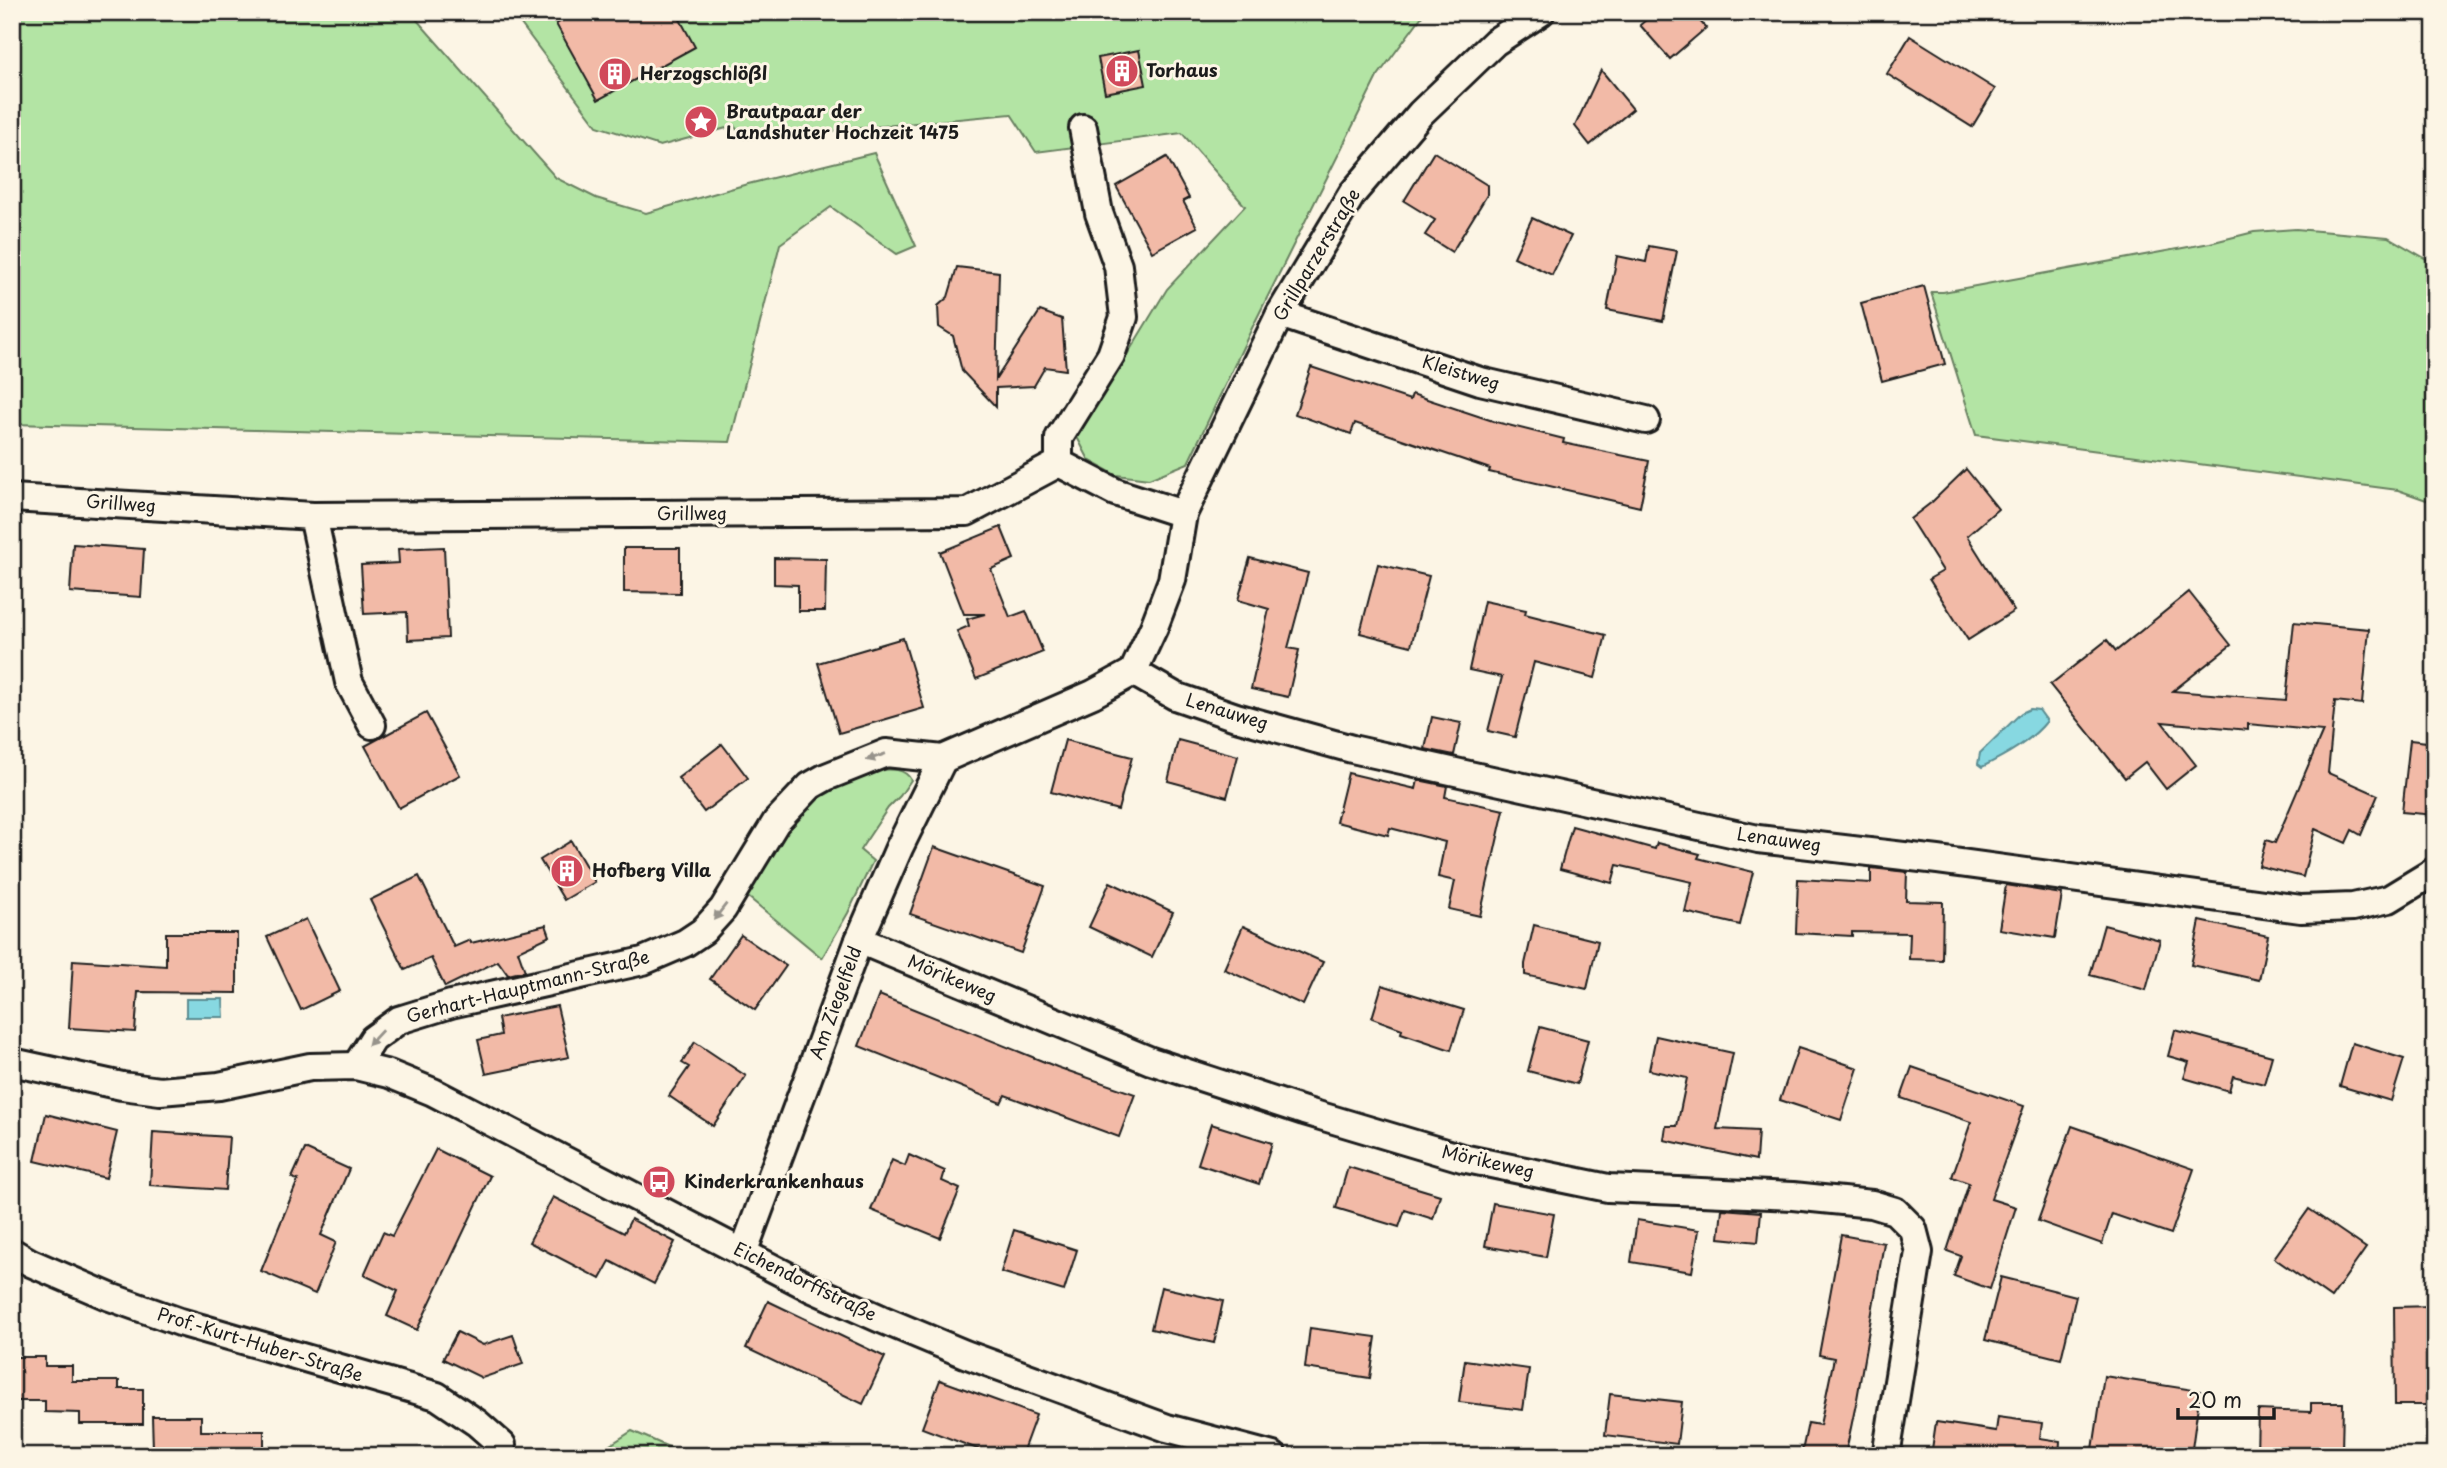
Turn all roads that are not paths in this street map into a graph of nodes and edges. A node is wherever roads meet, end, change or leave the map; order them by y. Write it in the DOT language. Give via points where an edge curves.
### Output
graph roads {
  1 [pos="1541,12"];
  2 [pos="1083,128"];
  3 [pos="1280,314"];
  4 [pos="1646,420"];
  5 [pos="1059,463"];
  6 [pos="12,498"];
  7 [pos="1183,514"];
  8 [pos="313,516"];
  9 [pos="1133,671"];
  10 [pos="372,725"];
  11 [pos="943,759"];
  12 [pos="2435,871"];
  13 [pos="859,940"];
  14 [pos="12,1062"];
  15 [pos="356,1066"];
  16 [pos="12,1252"];
  17 [pos="743,1253"];
  18 [pos="502,1445"];
  19 [pos="1273,1456"];
  20 [pos="1886,1456"];
  1 -- 3 [label="street, Grillparzerstraße" via="1495,42 1421,113 1352,194"];
  2 -- 5 [label="street" via="1099,213 1118,266 1124,317 1111,355 1059,438"];
  3 -- 4 [label="street, Kleistweg" via="1480,381"];
  3 -- 7 [label="street, Grillparzerstraße"];
  5 -- 7 [label="street" via="1115,492"];
  5 -- 8 [label="street, Grillweg" via="967,512"];
  6 -- 8 [label="street, Grillweg"];
  7 -- 9 [label="street" via="1172,580"];
  8 -- 10 [label="street" via="349,682"];
  9 -- 11 [label="street, Gerhart-Hauptmann-Straße" via="1093,694"];
  9 -- 12 [label="street, Lenauweg" via="1175,696 1352,749 1758,839 2301,908 2353,907 2389,899"];
  11 -- 13 [label="street, Am Ziegelfeld"];
  11 -- 15 [label="street, Gerhart-Hauptmann-Straße, one-way" via="886,753 810,786 776,822 723,909 685,943 643,961 399,1020 373,1040"];
  13 -- 17 [label="street, Am Ziegelfeld"];
  13 -- 20 [label="street, Mörikeweg" via="1151,1062 1462,1158 1608,1188 1848,1200 1895,1211 1913,1229 1919,1252"];
  14 -- 15 [label="street" via="159,1091 219,1086 310,1067"];
  15 -- 17 [label="street, Eichendorffstraße" via="433,1092"];
  16 -- 18 [label="street, Prof.-Kurt-Huber-Straße" via="110,1297 180,1322 437,1396"];
  17 -- 19 [label="street, Eichendorffstraße" via="811,1288 965,1354 1167,1428"];
}
